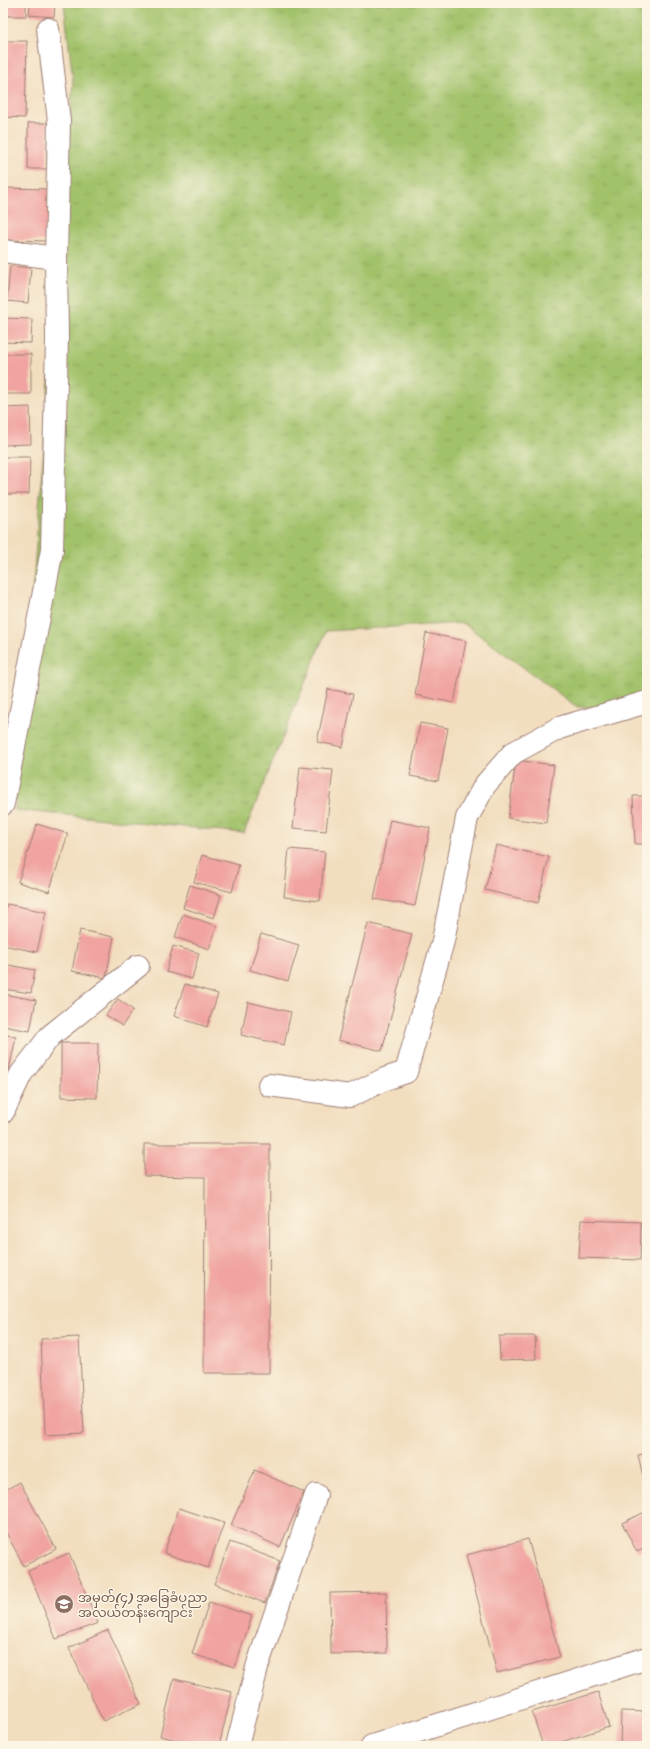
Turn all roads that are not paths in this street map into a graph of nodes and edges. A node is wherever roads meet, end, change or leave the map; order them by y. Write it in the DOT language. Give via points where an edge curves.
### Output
graph roads {
  1 [pos="48,29"];
  2 [pos="3,251"];
  3 [pos="56,258"];
  4 [pos="647,702"];
  5 [pos="3,804"];
  6 [pos="138,966"];
  7 [pos="268,1085"];
  8 [pos="3,1112"];
  9 [pos="316,1495"];
  10 [pos="647,1658"];
  11 [pos="237,1746"];
  12 [pos="372,1746"];
  1 -- 3 [label="street" via="59,121"];
  2 -- 3 [label="street"];
  3 -- 5 [label="street" via="57,339 52,550"];
  4 -- 7 [label="street" via="559,728 513,753 485,785 467,818 443,941 406,1072 350,1096"];
  6 -- 8 [label="street" via="50,1036 21,1074"];
  9 -- 11 [label="street" via="258,1664"];
  10 -- 12 [label="street"];
}
